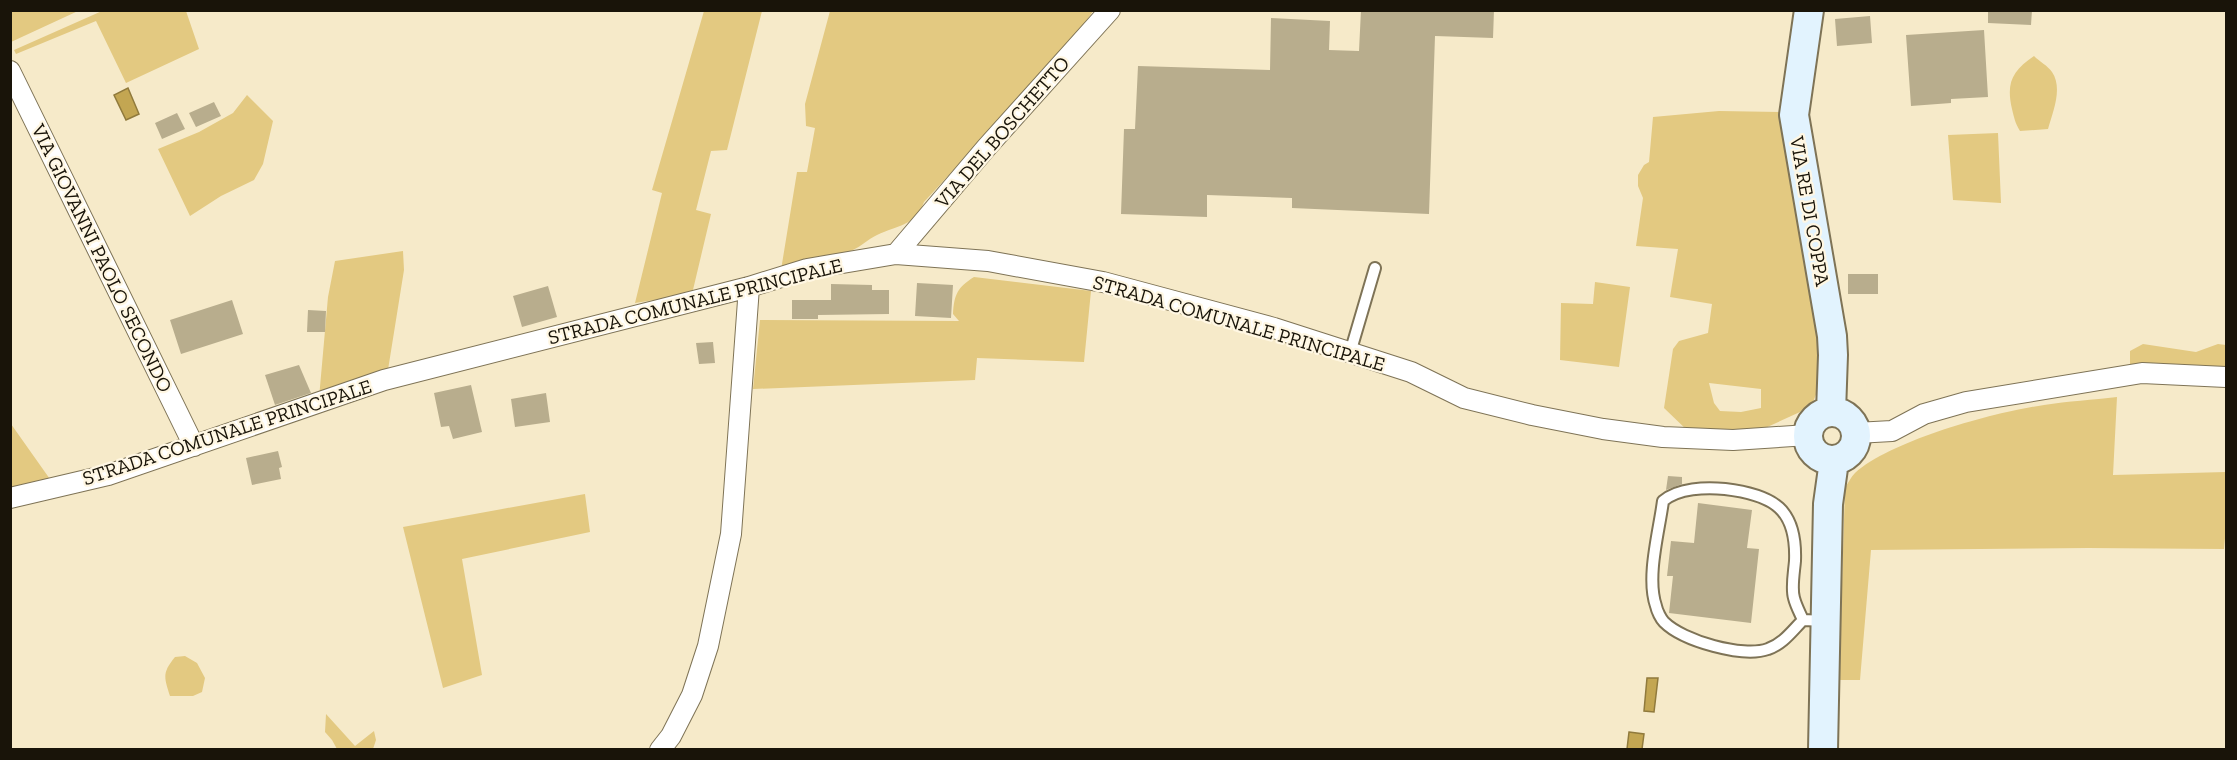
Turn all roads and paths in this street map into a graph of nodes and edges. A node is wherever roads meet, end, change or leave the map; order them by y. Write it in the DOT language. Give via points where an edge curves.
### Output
graph roads {
  1 [pos="1110,10"];
  2 [pos="1809,10"];
  3 [pos="10,70"];
  4 [pos="896,254"];
  5 [pos="1375,268"];
  6 [pos="749,287"];
  7 [pos="1350,353"];
  8 [pos="2226,376"];
  9 [pos="1831,412"];
  10 [pos="1856,433"];
  11 [pos="1808,435"];
  12 [pos="194,446"];
  13 [pos="1834,460"];
  14 [pos="10,498"];
  15 [pos="1814,620"];
  16 [pos="660,750"];
  17 [pos="1823,750"];
  1 -- 4 [label="street, VIA DEL BOSCHETTO"];
  2 -- 9 [label="street, VIA RE DI COPPA" via="1794,115 1832,336"];
  3 -- 12 [label="street, VIA GIOVANNI PAOLO SECONDO"];
  4 -- 6 [label="street, STRADA COMUNALE PRINCIPALE" via="807,268"];
  4 -- 7 [label="street, STRADA COMUNALE PRINCIPALE" via="988,261 1103,282 1274,328"];
  5 -- 7 [label="lane"];
  6 -- 12 [label="street, STRADA COMUNALE PRINCIPALE" via="384,380"];
  6 -- 16 [label="street" via="731,534 708,646 692,695"];
  7 -- 11 [label="street, STRADA COMUNALE PRINCIPALE" via="1411,372 1464,398 1603,429 1733,440"];
  8 -- 10 [label="street" via="2142,374 1966,402 1924,414 1892,430"];
  9 -- 10 [label="street" via="1845,416"];
  9 -- 11 [label="street" via="1813,422"];
  10 -- 13 [label="street" via="1851,452"];
  11 -- 13 [label="street" via="1810,447 1818,456"];
  12 -- 14 [label="street, STRADA COMUNALE PRINCIPALE" via="108,475"];
  13 -- 15 [label="street"];
  15 -- 15 [label="lane" via="1767,650 1748,651 1712,646 1663,622 1655,606 1652,581 1663,501 1671,494 1723,489 1751,494 1782,508 1793,526 1796,550 1793,597"];
  15 -- 17 [label="street"];
}
